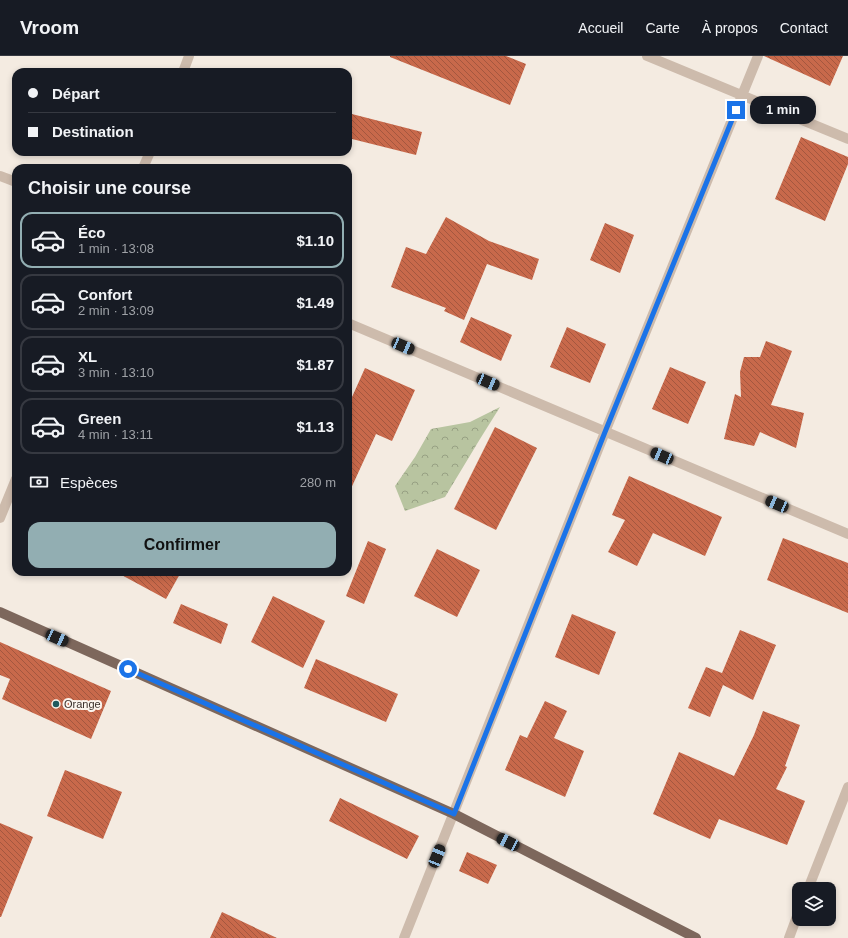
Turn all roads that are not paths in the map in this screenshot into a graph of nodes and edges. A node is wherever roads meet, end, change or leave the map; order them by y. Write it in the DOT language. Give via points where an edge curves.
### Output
graph roads {
  1 [pos="189,56"];
  2 [pos="648,56"];
  3 [pos="758,56"];
  4 [pos="184,68"];
  5 [pos="742,95"];
  6 [pos="848,139"];
  7 [pos="0,176"];
  8 [pos="12,180"];
  9 [pos="352,325"];
  10 [pos="605,432"];
  11 [pos="12,489"];
  12 [pos="0,518"];
  13 [pos="848,534"];
  14 [pos="0,612"];
  15 [pos="848,787"];
  16 [pos="454,814"];
  17 [pos="811,882"];
  18 [pos="794,926"];
  19 [pos="404,938"];
  20 [pos="696,938"];
  21 [pos="789,938"];
  1 -- 4 [label="street"];
  2 -- 5 [label="street"];
  3 -- 5 [label="street"];
  5 -- 6 [label="street"];
  5 -- 10 [label="street"];
  7 -- 8 [label="street"];
  9 -- 10 [label="street"];
  10 -- 13 [label="street"];
  10 -- 16 [label="street"];
  11 -- 12 [label="street"];
  14 -- 16 [label="main road"];
  15 -- 17 [label="street"];
  16 -- 19 [label="street"];
  16 -- 20 [label="main road"];
  18 -- 21 [label="street"];
}
